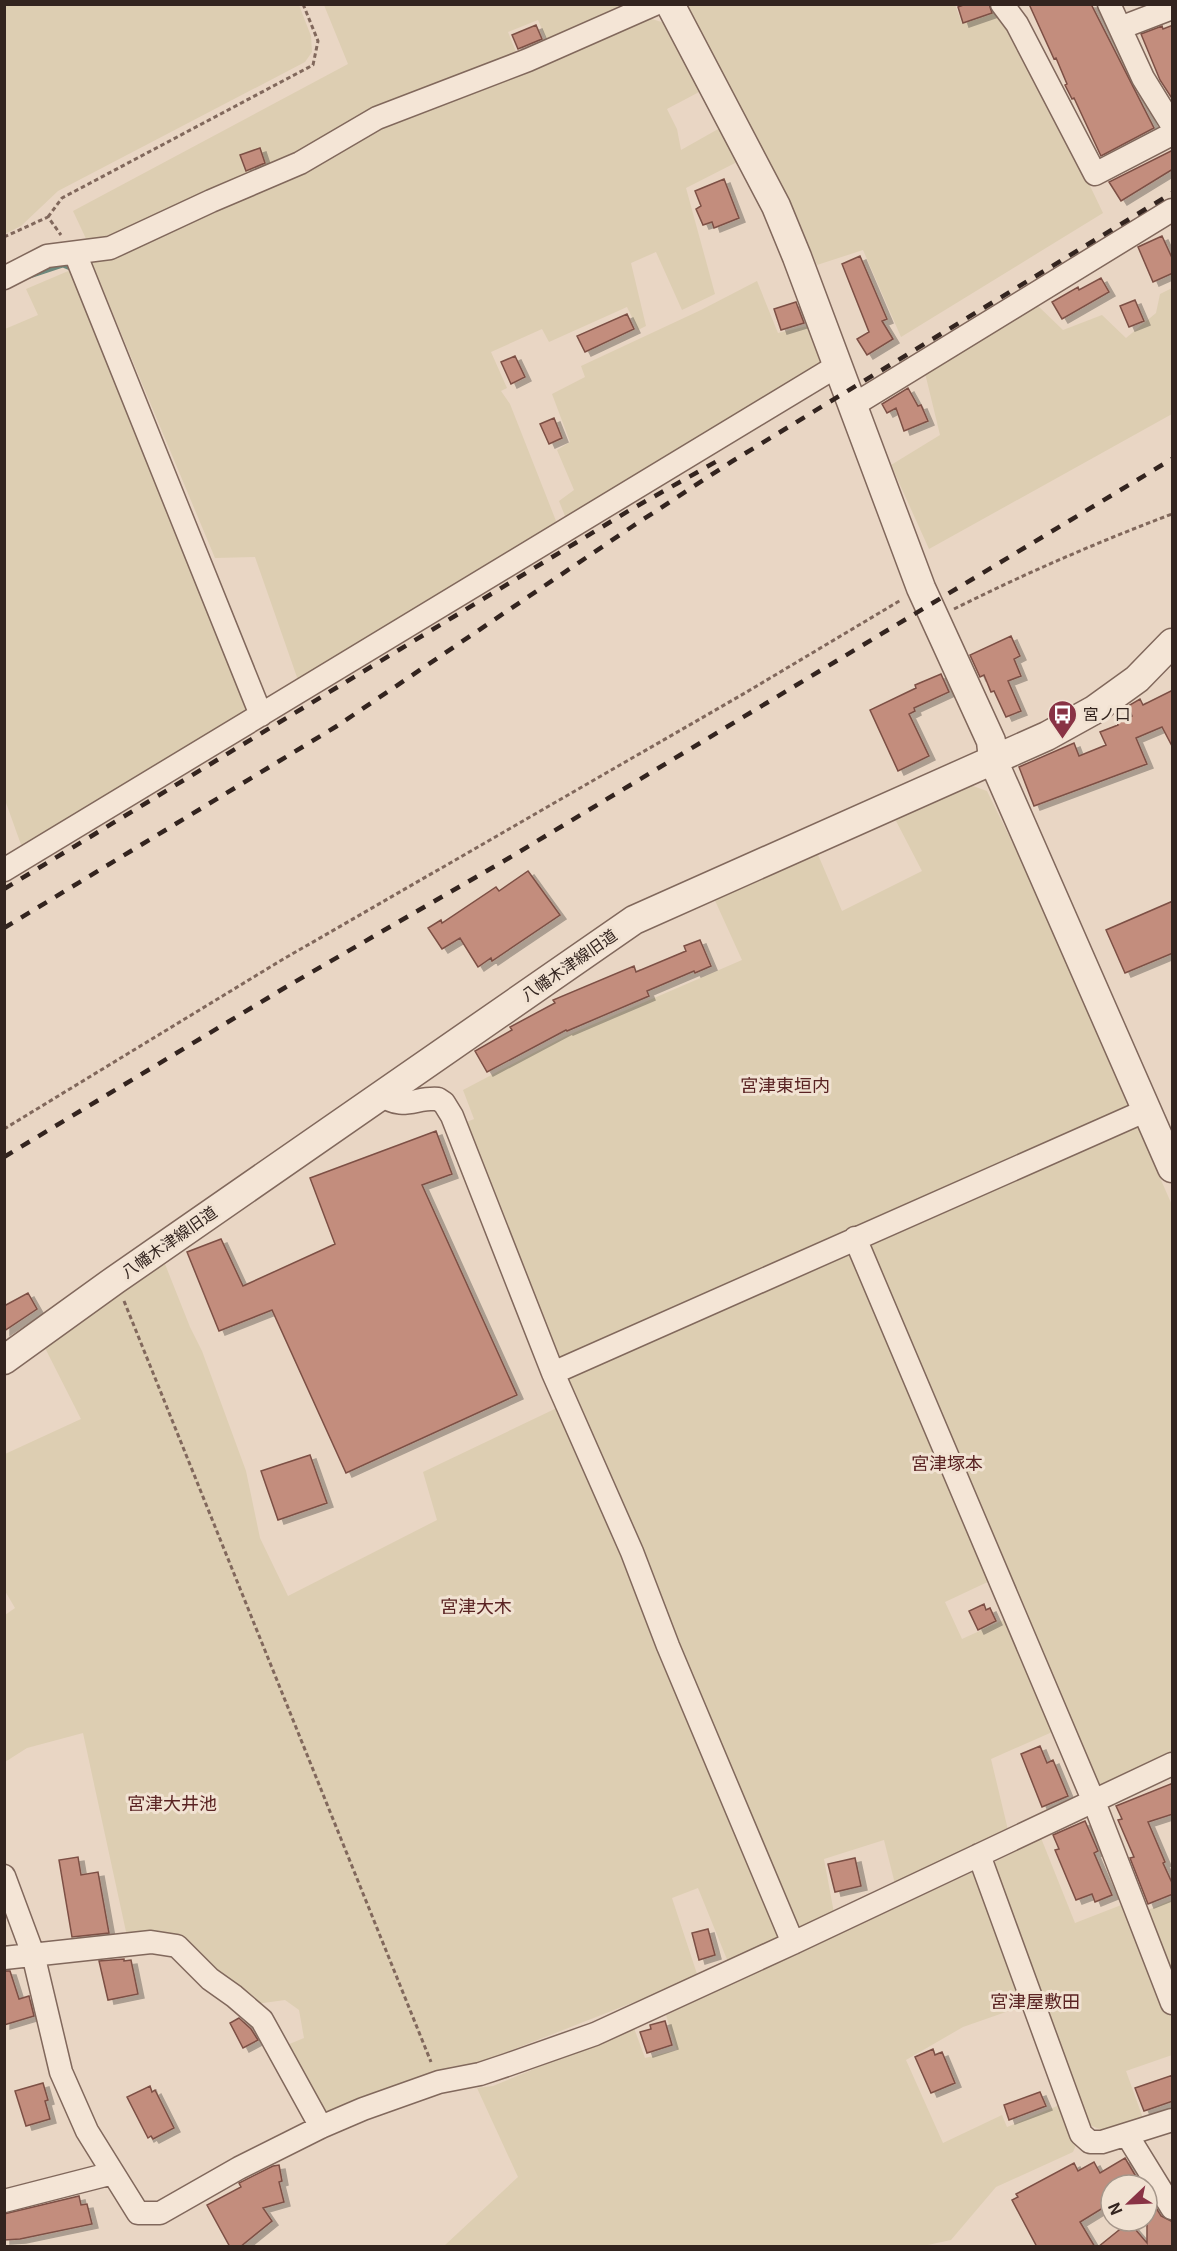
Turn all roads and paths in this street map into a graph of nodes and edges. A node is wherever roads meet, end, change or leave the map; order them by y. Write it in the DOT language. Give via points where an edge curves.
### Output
graph roads {
  1 [pos="303,4"];
  2 [pos="655,4"];
  3 [pos="670,4"];
  4 [pos="1002,4"];
  5 [pos="1109,4"];
  6 [pos="1173,8"];
  7 [pos="1120,28"];
  8 [pos="1173,125"];
  9 [pos="1173,134"];
  10 [pos="1173,210"];
  11 [pos="48,217"];
  12 [pos="4,237"];
  13 [pos="75,253"];
  14 [pos="4,278"];
  15 [pos="837,366"];
  16 [pos="852,406"];
  17 [pos="1173,514"];
  18 [pos="921,588"];
  19 [pos="936,619"];
  20 [pos="1173,643"];
  21 [pos="261,715"];
  22 [pos="993,760"];
  23 [pos="4,870"];
  24 [pos="382,1095"];
  25 [pos="1148,1110"];
  26 [pos="4,1129"];
  27 [pos="1173,1168"];
  28 [pos="855,1238"];
  29 [pos="115,1280"];
  30 [pos="4,1360"];
  31 [pos="553,1373"];
  32 [pos="1173,1764"];
  33 [pos="1094,1802"];
  34 [pos="979,1855"];
  35 [pos="4,1876"];
  36 [pos="793,1943"];
  37 [pos="33,1954"];
  38 [pos="4,1958"];
  39 [pos="1173,2003"];
  40 [pos="440,2082"];
  41 [pos="1173,2120"];
  42 [pos="321,2127"];
  43 [pos="1127,2135"];
  44 [pos="113,2173"];
  45 [pos="4,2201"];
  46 [pos="1173,2208"];
  1 -- 11 [label="path" via="318,41 314,65 62,198"];
  2 -- 13 [label="street" via="528,60 377,118 300,163 110,248"];
  3 -- 15 [label="street" via="776,206"];
  4 -- 9 [label="street" via="1017,24 1095,174"];
  5 -- 7 [label="street"];
  6 -- 7 [label="street"];
  7 -- 8 [label="street" via="1143,78"];
  10 -- 16 [label="street"];
  11 -- 12 [label="path"];
  11 -- 13 [label="path"];
  13 -- 14 [label="street" via="47,256"];
  13 -- 21 [label="street"];
  15 -- 16 [label="street"];
  15 -- 21 [label="street"];
  16 -- 18 [label="street"];
  17 -- 19 [label="path" via="1015,578"];
  18 -- 19 [label="street"];
  18 -- 26 [label="path" via="300,950"];
  19 -- 22 [label="street" via="992,741"];
  20 -- 22 [label="street, 八幡木津線旧道" via="1137,679 1094,710"];
  21 -- 23 [label="street"];
  22 -- 24 [label="street, 八幡木津線旧道" via="634,920"];
  22 -- 25 [label="street"];
  24 -- 29 [label="street, 八幡木津線旧道"];
  24 -- 31 [label="street" via="391,1102 438,1099 452,1116"];
  25 -- 27 [label="street"];
  25 -- 28 [label="street"];
  28 -- 31 [label="street"];
  28 -- 33 [label="street"];
  29 -- 30 [label="street, 八幡木津線旧道"];
  29 -- 40 [label="path"];
  31 -- 36 [label="street" via="632,1552"];
  32 -- 33 [label="street"];
  33 -- 34 [label="street"];
  33 -- 39 [label="street"];
  34 -- 36 [label="street"];
  34 -- 43 [label="street" via="1081,2134 1090,2142"];
  35 -- 37 [label="street"];
  36 -- 40 [label="street" via="595,2034 489,2071"];
  37 -- 38 [label="street"];
  37 -- 42 [label="street" via="151,1942 177,1946 210,1979 262,2020"];
  37 -- 44 [label="street" via="61,2072 87,2131"];
  40 -- 42 [label="street"];
  41 -- 43 [label="street"];
  42 -- 44 [label="street" via="160,2213 138,2213"];
  43 -- 46 [label="street"];
  44 -- 45 [label="street"];
}
